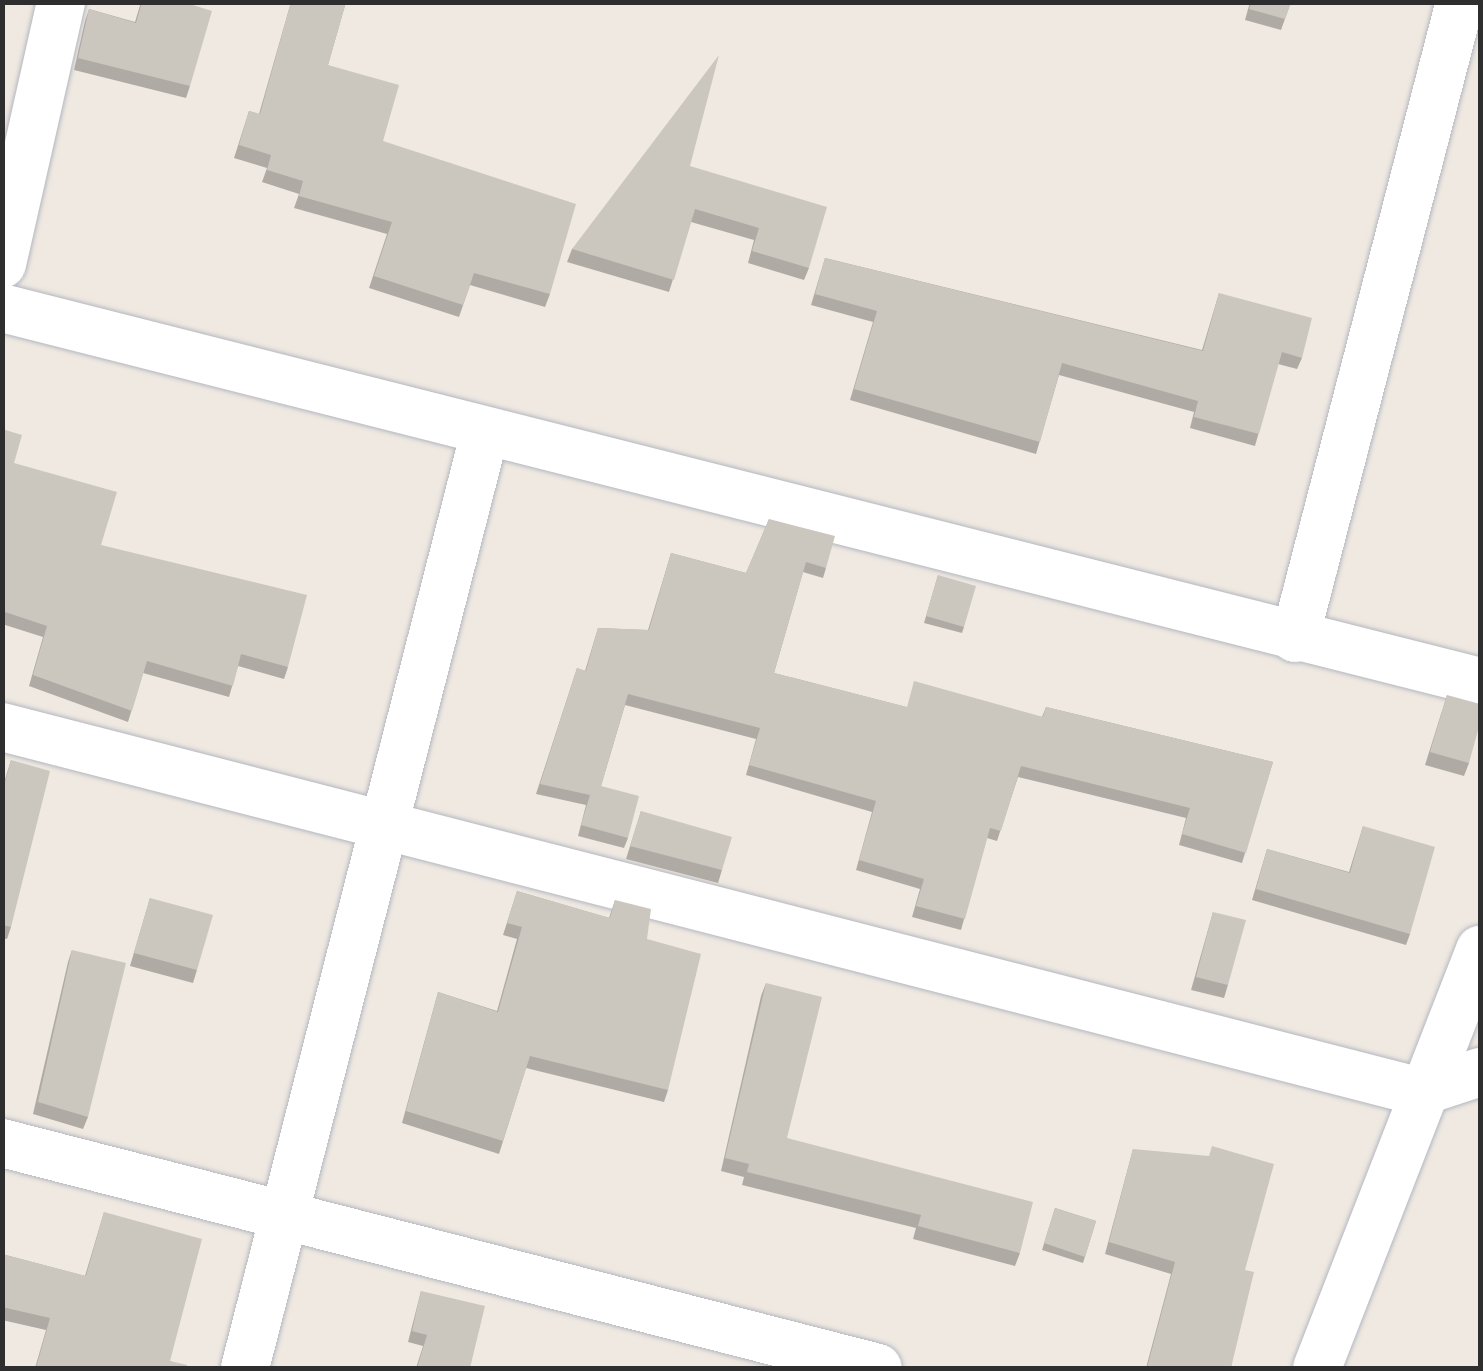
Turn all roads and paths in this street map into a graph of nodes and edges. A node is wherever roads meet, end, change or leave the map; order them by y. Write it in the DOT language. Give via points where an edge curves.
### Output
graph roads {
  1 [pos="62,2"];
  2 [pos="1460,2"];
  3 [pos="2,264"];
  4 [pos="2,308"];
  5 [pos="485,432"];
  6 [pos="1295,638"];
  7 [pos="1480,682"];
  8 [pos="2,727"];
  9 [pos="384,825"];
  10 [pos="1480,950"];
  11 [pos="1480,1072"];
  12 [pos="1420,1092"];
  13 [pos="2,1143"];
  14 [pos="284,1216"];
  15 [pos="244,1368"];
  16 [pos="878,1368"];
  17 [pos="1316,1368"];
  1 -- 3 [label="street"];
  2 -- 6 [label="street"];
  4 -- 5 [label="street"];
  5 -- 6 [label="street"];
  5 -- 9 [label="street"];
  6 -- 7 [label="street"];
  8 -- 9 [label="street"];
  9 -- 12 [label="street"];
  9 -- 14 [label="street"];
  10 -- 12 [label="street"];
  11 -- 12 [label="street"];
  12 -- 17 [label="street"];
  13 -- 14 [label="street"];
  14 -- 15 [label="street"];
  14 -- 16 [label="street"];
}
